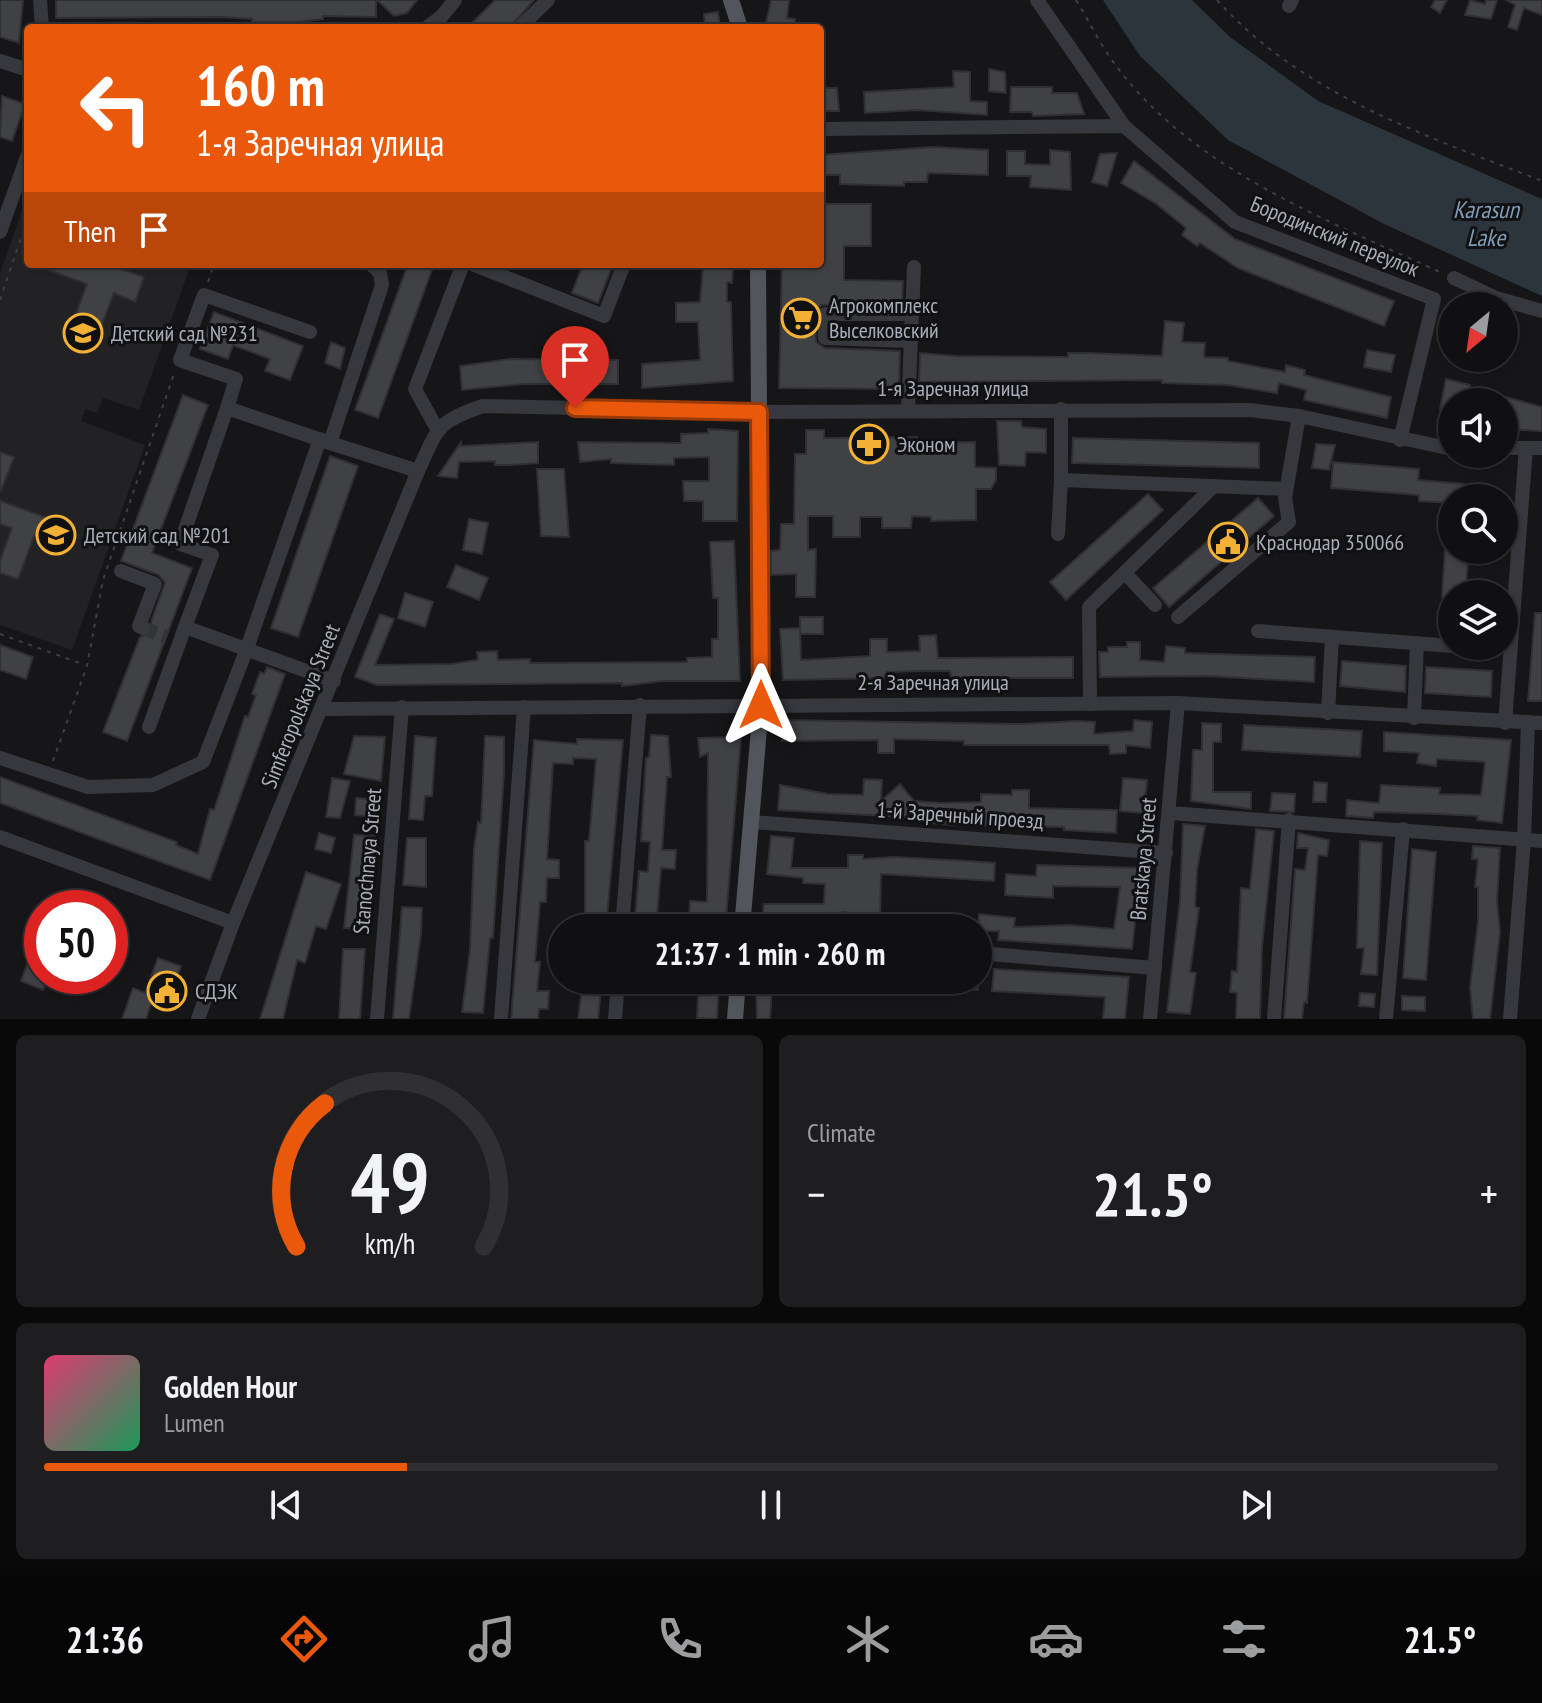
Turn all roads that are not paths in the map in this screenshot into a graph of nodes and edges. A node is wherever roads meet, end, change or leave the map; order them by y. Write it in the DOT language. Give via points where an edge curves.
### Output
graph roads {
  1 [pos="40,0"];
  2 [pos="455,0"];
  3 [pos="548,0"];
  4 [pos="731,0"];
  5 [pos="1037,0"];
  6 [pos="42,24"];
  7 [pos="431,24"];
  8 [pos="523,24"];
  9 [pos="739,24"];
  10 [pos="0,61"];
  11 [pos="24,69"];
  12 [pos="1124,126"];
  13 [pos="824,129"];
  14 [pos="24,165"];
  15 [pos="1,228"];
  16 [pos="914,267"];
  17 [pos="375,268"];
  18 [pos="461,268"];
  19 [pos="482,268"];
  20 [pos="622,268"];
  21 [pos="758,268"];
  22 [pos="1454,278"];
  23 [pos="1542,311"];
  24 [pos="912,314"];
  25 [pos="310,332"];
  26 [pos="910,341"];
  27 [pos="227,408"];
  28 [pos="1061,409"];
  29 [pos="908,410"];
  30 [pos="759,412"];
  31 [pos="1299,416"];
  32 [pos="452,417"];
  33 [pos="437,429"];
  34 [pos="1400,440"];
  35 [pos="325,441"];
  36 [pos="1438,447"];
  37 [pos="1518,448"];
  38 [pos="1526,448"];
  39 [pos="1542,448"];
  40 [pos="418,471"];
  41 [pos="1061,480"];
  42 [pos="1214,486"];
  43 [pos="1286,489"];
  44 [pos="1058,534"];
  45 [pos="121,571"];
  46 [pos="1125,573"];
  47 [pos="1155,605"];
  48 [pos="1178,617"];
  49 [pos="185,627"];
  50 [pos="143,628"];
  51 [pos="1258,631"];
  52 [pos="1332,637"];
  53 [pos="1417,643"];
  54 [pos="1438,645"];
  55 [pos="246,651"];
  56 [pos="334,681"];
  57 [pos="1178,703"];
  58 [pos="1090,704"];
  59 [pos="640,705"];
  60 [pos="761,705"];
  61 [pos="402,707"];
  62 [pos="524,707"];
  63 [pos="323,709"];
  64 [pos="1328,713"];
  65 [pos="1414,718"];
  66 [pos="1505,723"];
  67 [pos="1535,723"];
  68 [pos="149,727"];
  69 [pos="0,758"];
  70 [pos="1170,813"];
  71 [pos="1289,820"];
  72 [pos="751,822"];
  73 [pos="1403,829"];
  74 [pos="0,837"];
  75 [pos="1524,840"];
  76 [pos="1542,841"];
  77 [pos="1166,853"];
  78 [pos="623,914"];
  79 [pos="743,914"];
  80 [pos="233,923"];
  81 [pos="992,954"];
  82 [pos="1155,968"];
  83 [pos="617,994"];
  84 [pos="737,994"];
  85 [pos="198,1019"];
  86 [pos="377,1019"];
  87 [pos="501,1019"];
  88 [pos="615,1019"];
  89 [pos="735,1019"];
  90 [pos="1150,1019"];
  91 [pos="1274,1019"];
  92 [pos="1386,1019"];
  93 [pos="1510,1019"];
  1 -- 6 [label="street"];
  2 -- 7 [label="street"];
  3 -- 8 [label="street"];
  4 -- 9 [label="main road"];
  5 -- 12 [label="street"];
  10 -- 11 [label="street"];
  12 -- 13 [label="street"];
  12 -- 34 [label="street, Бородинский переулок" via="1235,222 1434,299"];
  14 -- 15 [label="street"];
  16 -- 24 [label="street"];
  17 -- 35 [label="street" via="382,285"];
  18 -- 33 [label="street" via="415,389"];
  19 -- 20 [label="street" via="604,316"];
  21 -- 30 [label="main road"];
  22 -- 23 [label="street"];
  24 -- 26 [label="street"];
  24 -- 26 [label="street" via="825,314 825,338"];
  25 -- 27 [label="street" via="204,295 180,360 236,379"];
  26 -- 29 [label="street"];
  27 -- 35 [label="street"];
  27 -- 49 [label="street" via="180,544 212,555"];
  28 -- 29 [label="street, 1-я Заречная улица"];
  28 -- 31 [label="street, 1-я Заречная улица" via="1250,410"];
  28 -- 41 [label="street"];
  29 -- 30 [label="street, 1-я Заречная улица"];
  30 -- 32 [label="street, 1-я Заречная улица" via="483,406"];
  30 -- 60 [label="main road"];
  31 -- 34 [label="street, 1-я Заречная улица"];
  31 -- 43 [label="street"];
  32 -- 33 [label="street, Simferopolskaya Street"];
  33 -- 40 [label="street, Simferopolskaya Street"];
  34 -- 36 [label="street, 1-я Заречная улица"];
  35 -- 40 [label="street"];
  35 -- 55 [label="street"];
  37 -- 38 [label="street"];
  38 -- 39 [label="street"];
  38 -- 66 [label="street"];
  40 -- 56 [label="street, Simferopolskaya Street"];
  41 -- 42 [label="street"];
  41 -- 44 [label="street"];
  42 -- 43 [label="street"];
  42 -- 46 [label="street"];
  43 -- 48 [label="street" via="1289,522"];
  45 -- 50 [label="street" via="155,584 139,626"];
  46 -- 47 [label="street"];
  46 -- 58 [label="street" via="1089,607"];
  49 -- 55 [label="street"];
  49 -- 68 [label="street" via="173,639"];
  51 -- 52 [label="street"];
  52 -- 53 [label="street"];
  52 -- 64 [label="street"];
  53 -- 54 [label="street"];
  53 -- 65 [label="street"];
  55 -- 56 [label="street"];
  55 -- 69 [label="street" via="203,762 153,785 88,787"];
  56 -- 63 [label="street, Simferopolskaya Street"];
  57 -- 58 [label="street, 2-я Заречная улица"];
  57 -- 64 [label="street, 2-я Заречная улица"];
  57 -- 70 [label="street, Bratskaya Street"];
  58 -- 60 [label="street, 2-я Заречная улица"];
  59 -- 60 [label="street, 2-я Заречная улица"];
  59 -- 62 [label="street, 2-я Заречная улица"];
  59 -- 78 [label="street"];
  60 -- 72 [label="main road"];
  61 -- 62 [label="street, 2-я Заречная улица"];
  61 -- 63 [label="street, 2-я Заречная улица"];
  61 -- 86 [label="street, Stanochnaya Street"];
  62 -- 87 [label="street"];
  63 -- 80 [label="street, Simferopolskaya Street"];
  64 -- 65 [label="street, 2-я Заречная улица"];
  65 -- 66 [label="street, 2-я Заречная улица"];
  66 -- 67 [label="street, 2-я Заречная улица"];
  67 -- 75 [label="street"];
  70 -- 71 [label="street"];
  70 -- 77 [label="street, Bratskaya Street"];
  71 -- 73 [label="street"];
  71 -- 91 [label="street"];
  72 -- 77 [label="street, 1-й Заречный проезд"];
  72 -- 79 [label="main road"];
  73 -- 75 [label="street"];
  73 -- 92 [label="street"];
  74 -- 80 [label="street"];
  75 -- 76 [label="street"];
  75 -- 93 [label="street"];
  77 -- 82 [label="street, Bratskaya Street"];
  80 -- 85 [label="street, Simferopolskaya Street"];
  81 -- 82 [label="street"];
  82 -- 90 [label="street, Bratskaya Street"];
  83 -- 88 [label="street"];
  84 -- 89 [label="main road"];
}
